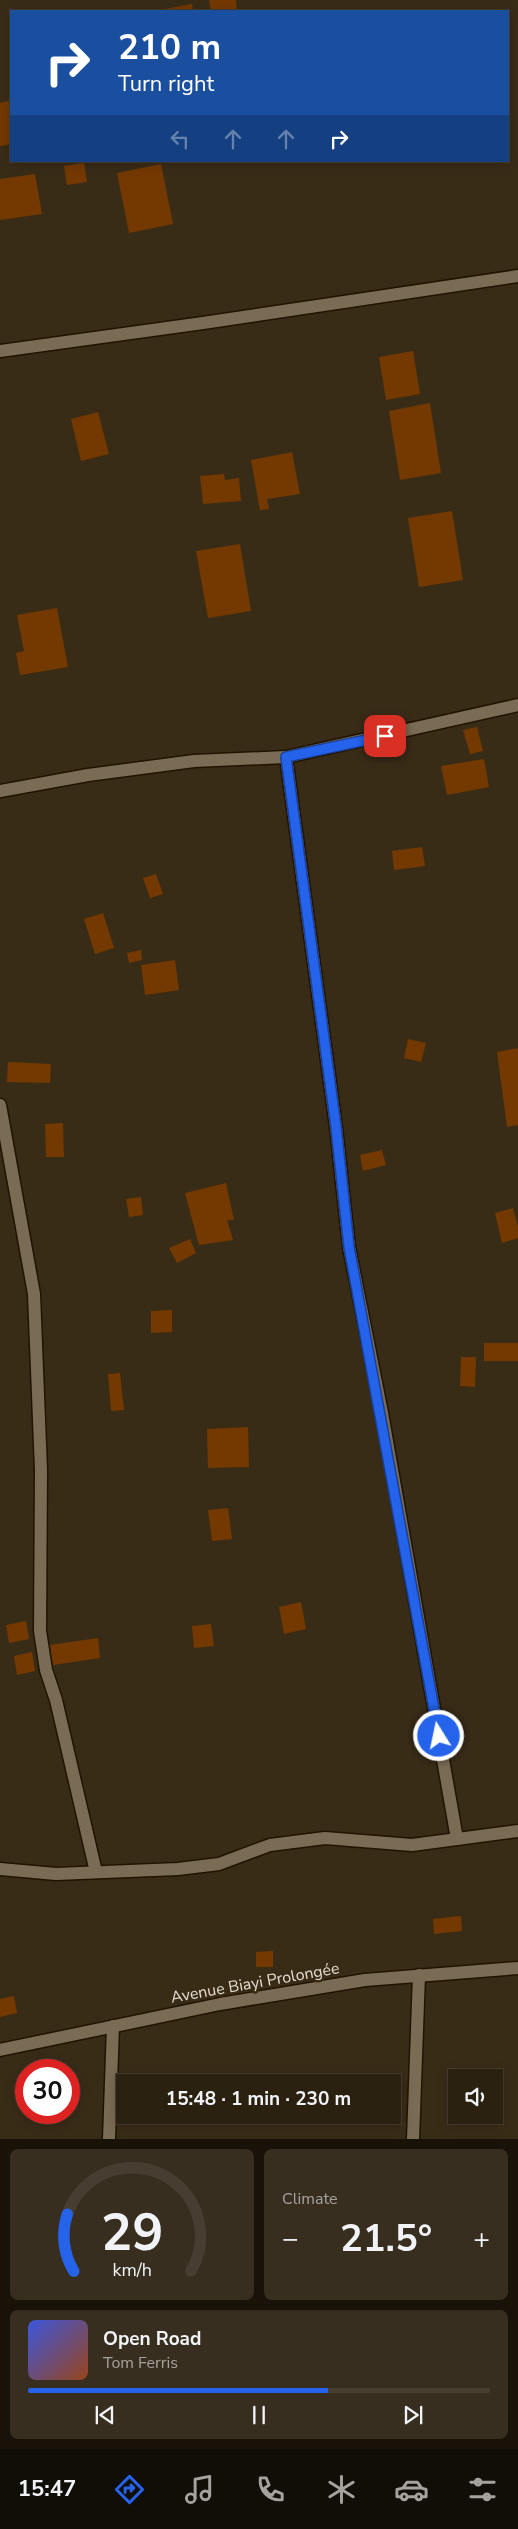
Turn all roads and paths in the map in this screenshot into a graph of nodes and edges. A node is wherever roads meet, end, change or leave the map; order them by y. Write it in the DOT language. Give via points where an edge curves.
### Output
graph roads {
  1 [pos="518,276"];
  2 [pos="0,351"];
  3 [pos="518,706"];
  4 [pos="286,757"];
  5 [pos="0,792"];
  6 [pos="0,1105"];
  7 [pos="518,1831"];
  8 [pos="457,1839"];
  9 [pos="0,1870"];
  10 [pos="96,1872"];
  11 [pos="518,1968"];
  12 [pos="419,1976"];
  13 [pos="113,2026"];
  14 [pos="0,2050"];
  15 [pos="109,2139"];
  16 [pos="412,2139"];
  1 -- 2 [label="street"];
  3 -- 4 [label="street"];
  4 -- 5 [label="street" via="194,761 88,775"];
  4 -- 8 [label="street" via="349,1247"];
  6 -- 10 [label="street" via="34,1294 41,1470 40,1631 46,1670"];
  7 -- 8 [label="street"];
  8 -- 10 [label="street" via="412,1846 325,1838 270,1845 219,1864"];
  9 -- 10 [label="street" via="56,1874"];
  11 -- 12 [label="street, Avenue Biayi Prolongée"];
  12 -- 13 [label="street, Avenue Biayi Prolongée" via="365,1980"];
  12 -- 16 [label="street"];
  13 -- 14 [label="street, Avenue Biayi Prolongée"];
  13 -- 15 [label="street"];
}
